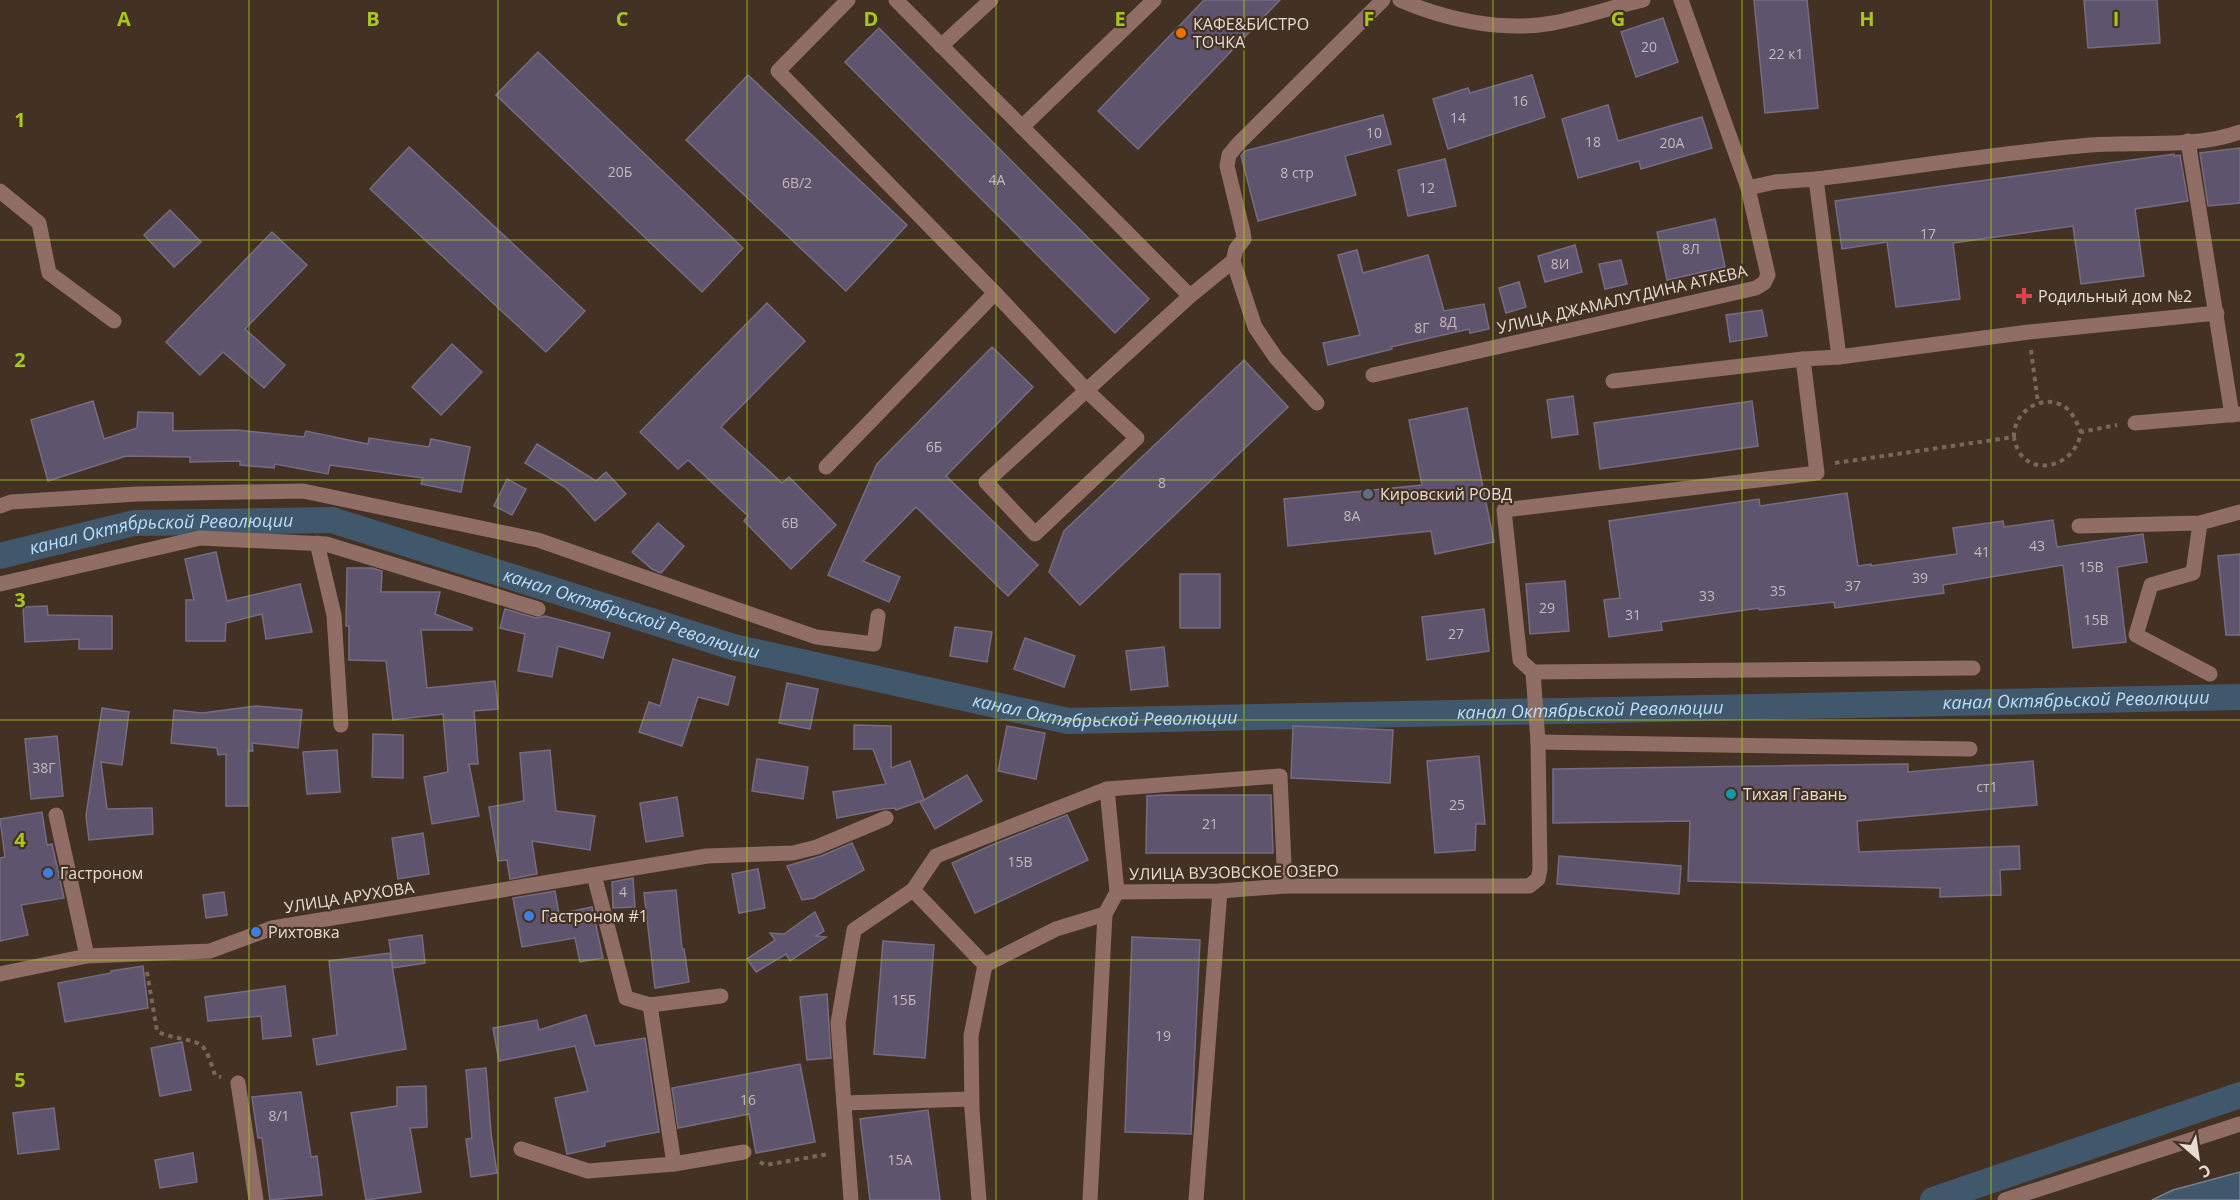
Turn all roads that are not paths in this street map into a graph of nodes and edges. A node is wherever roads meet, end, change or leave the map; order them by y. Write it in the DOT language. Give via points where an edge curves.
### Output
graph roads {
  1 [pos="848,0"];
  2 [pos="896,0"];
  3 [pos="991,0"];
  4 [pos="1154,0"];
  5 [pos="1383,0"];
  6 [pos="1400,0"];
  7 [pos="1643,0"];
  8 [pos="1681,0"];
  9 [pos="941,46"];
  10 [pos="1022,127"];
  11 [pos="2240,132"];
  12 [pos="2188,141"];
  13 [pos="1816,179"];
  14 [pos="1748,188"];
  15 [pos="0,191"];
  16 [pos="1233,261"];
  17 [pos="995,292"];
  18 [pos="1190,296"];
  19 [pos="2217,313"];
  20 [pos="114,321"];
  21 [pos="1839,357"];
  22 [pos="1803,359"];
  23 [pos="1373,375"];
  24 [pos="1613,381"];
  25 [pos="1088,392"];
  26 [pos="1317,403"];
  27 [pos="2236,414"];
  28 [pos="2135,423"];
  29 [pos="826,467"];
  30 [pos="0,506"];
  31 [pos="2240,512"];
  32 [pos="2200,523"];
  33 [pos="2079,526"];
  34 [pos="317,543"];
  35 [pos="0,584"];
  36 [pos="538,609"];
  37 [pos="878,616"];
  38 [pos="1973,668"];
  39 [pos="1533,672"];
  40 [pos="2210,674"];
  41 [pos="341,725"];
  42 [pos="1538,742"];
  43 [pos="1970,749"];
  44 [pos="1107,789"];
  45 [pos="56,816"];
  46 [pos="886,818"];
  47 [pos="594,875"];
  48 [pos="1285,886"];
  49 [pos="913,890"];
  50 [pos="1220,891"];
  51 [pos="1117,892"];
  52 [pos="1105,914"];
  53 [pos="87,956"];
  54 [pos="985,965"];
  55 [pos="0,974"];
  56 [pos="721,996"];
  57 [pos="650,1005"];
  58 [pos="238,1083"];
  59 [pos="971,1099"];
  60 [pos="844,1103"];
  61 [pos="2240,1124"];
  62 [pos="521,1149"];
  63 [pos="744,1152"];
  64 [pos="674,1164"];
  65 [pos="256,1200"];
  66 [pos="851,1200"];
  67 [pos="979,1200"];
  68 [pos="1090,1200"];
  69 [pos="1196,1200"];
  70 [pos="2005,1200"];
  1 -- 17 [label="street" via="778,71"];
  2 -- 9 [label="street"];
  3 -- 9 [label="street"];
  4 -- 10 [label="street"];
  5 -- 16 [label="street" via="1229,155 1227,166 1244,239"];
  6 -- 7 [label="street" via="1427,12 1468,22 1510,26 1552,23"];
  8 -- 14 [label="street, УЛИЦА ДЖАМАЛУТДИНА АТАЕВА"];
  9 -- 10 [label="street"];
  10 -- 18 [label="street"];
  11 -- 12 [label="street"];
  12 -- 13 [label="street" via="2081,146"];
  12 -- 19 [label="street"];
  13 -- 14 [label="street"];
  13 -- 21 [label="street"];
  14 -- 23 [label="street, УЛИЦА ДЖАМАЛУТДИНА АТАЕВА" via="1768,275 1756,288"];
  15 -- 20 [label="street" via="39,223 49,273"];
  16 -- 18 [label="street"];
  16 -- 26 [label="street" via="1255,327 1276,358"];
  17 -- 25 [label="street"];
  17 -- 29 [label="street"];
  18 -- 25 [label="street"];
  19 -- 21 [label="street"];
  19 -- 27 [label="street"];
  21 -- 22 [label="street"];
  22 -- 24 [label="street"];
  22 -- 39 [label="street" via="1817,473 1504,510 1520,660"];
  25 -- 25 [label="street" via="986,482 1035,534 1137,438"];
  27 -- 28 [label="street"];
  30 -- 37 [label="street" via="11,502 137,494 303,491 538,540 816,637 874,644"];
  31 -- 32 [label="street"];
  32 -- 33 [label="street"];
  32 -- 40 [label="street" via="2193,573 2151,585 2136,635"];
  34 -- 35 [label="street" via="200,538"];
  34 -- 36 [label="street"];
  34 -- 41 [label="street" via="334,615"];
  38 -- 39 [label="street"];
  39 -- 42 [label="street"];
  42 -- 43 [label="street"];
  42 -- 48 [label="street, УЛИЦА ВУЗОВСКОЕ ОЗЕРО" via="1540,869 1538,879 1529,886"];
  44 -- 48 [label="street" via="1280,776"];
  44 -- 49 [label="street" via="936,856"];
  44 -- 51 [label="street"];
  45 -- 53 [label="street"];
  46 -- 47 [label="street, УЛИЦА АРУХОВА" via="817,847 793,852 707,856"];
  47 -- 53 [label="street, УЛИЦА АРУХОВА" via="272,928 210,951"];
  47 -- 57 [label="street" via="626,998"];
  48 -- 50 [label="street, УЛИЦА ВУЗОВСКОЕ ОЗЕРО"];
  49 -- 54 [label="street"];
  49 -- 60 [label="street" via="854,930 838,1023"];
  50 -- 51 [label="street, УЛИЦА ВУЗОВСКОЕ ОЗЕРО"];
  50 -- 69 [label="street"];
  51 -- 52 [label="street, УЛИЦА ВУЗОВСКОЕ ОЗЕРО"];
  52 -- 54 [label="street" via="1056,929"];
  52 -- 68 [label="street, УЛИЦА ВУЗОВСКОЕ ОЗЕРО"];
  53 -- 55 [label="street, УЛИЦА АРУХОВА"];
  54 -- 59 [label="street" via="971,1036"];
  56 -- 57 [label="street"];
  57 -- 64 [label="street"];
  58 -- 65 [label="street"];
  59 -- 60 [label="street"];
  59 -- 67 [label="street"];
  60 -- 66 [label="street"];
  61 -- 70 [label="street"];
  62 -- 64 [label="street" via="588,1171"];
  63 -- 64 [label="street"];
}
